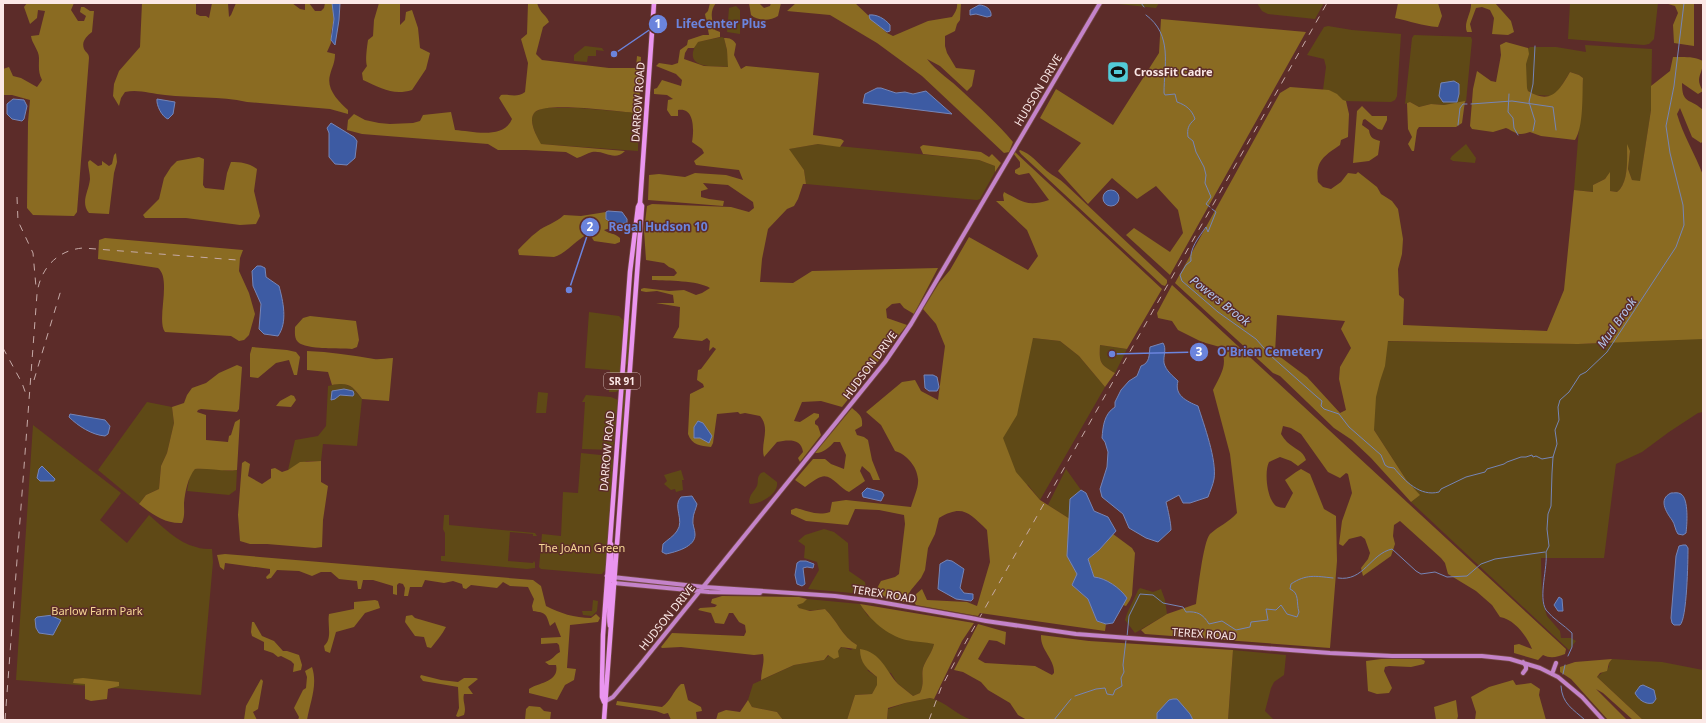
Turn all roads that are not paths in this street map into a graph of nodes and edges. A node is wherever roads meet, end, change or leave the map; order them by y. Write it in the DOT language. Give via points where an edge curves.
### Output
graph roads {
  1 [pos="654,3"];
  2 [pos="1100,3"];
  3 [pos="640,203"];
  4 [pos="630,264"];
  5 [pos="638,265"];
  6 [pos="629,277"];
  7 [pos="638,278"];
  8 [pos="626,314"];
  9 [pos="635,314"];
  10 [pos="623,367"];
  11 [pos="631,368"];
  12 [pos="611,577"];
  13 [pos="611,582"];
  14 [pos="704,586"];
  15 [pos="700,592"];
  16 [pos="787,593"];
  17 [pos="604,624"];
  18 [pos="609,624"];
  19 [pos="611,632"];
  20 [pos="1523,662"];
  21 [pos="1556,663"];
  22 [pos="602,668"];
  23 [pos="608,668"];
  24 [pos="1523,672"];
  25 [pos="1552,674"];
  26 [pos="604,702"];
  27 [pos="604,720"];
  28 [pos="1603,720"];
  1 -- 3 [label="main road, DARROW ROAD / SR 91"];
  2 -- 14 [label="main road, HUDSON DRIVE" via="911,324 885,362"];
  3 -- 4 [label="main road, DARROW ROAD / SR 91"];
  3 -- 5 [label="main road, DARROW ROAD / SR 91" via="642,206"];
  4 -- 5 [label="main road"];
  4 -- 6 [label="main road, DARROW ROAD / SR 91"];
  5 -- 7 [label="main road, DARROW ROAD / SR 91"];
  6 -- 7 [label="main road"];
  6 -- 8 [label="main road, DARROW ROAD / SR 91"];
  7 -- 9 [label="main road, DARROW ROAD / SR 91"];
  8 -- 9 [label="main road"];
  8 -- 10 [label="main road, DARROW ROAD / SR 91"];
  9 -- 11 [label="main road, DARROW ROAD / SR 91"];
  10 -- 11 [label="main road"];
  10 -- 12 [label="main road, DARROW ROAD / SR 91" via="610,538"];
  11 -- 12 [label="main road, DARROW ROAD / SR 91"];
  12 -- 13 [label="main road, DARROW ROAD / SR 91"];
  12 -- 13 [label="main road, DARROW ROAD / SR 91"];
  12 -- 14 [label="main road, TEREX ROAD"];
  13 -- 15 [label="main road, TEREX ROAD"];
  13 -- 17 [label="main road, DARROW ROAD / SR 91"];
  13 -- 18 [label="main road"];
  13 -- 19 [label="main road, DARROW ROAD / SR 91"];
  14 -- 15 [label="main road, HUDSON DRIVE"];
  14 -- 16 [label="main road, TEREX ROAD"];
  15 -- 16 [label="main road, TEREX ROAD"];
  15 -- 26 [label="main road, HUDSON DRIVE" via="616,694"];
  16 -- 20 [label="main road, TEREX ROAD, bridge" via="870,601 1057,632 1366,655 1488,656"];
  17 -- 18 [label="main road"];
  17 -- 22 [label="main road, DARROW ROAD / SR 91"];
  18 -- 19 [label="main road"];
  19 -- 23 [label="main road, DARROW ROAD / SR 91"];
  20 -- 24 [label="main road" via="1526,666"];
  20 -- 25 [label="main road, TEREX ROAD"];
  21 -- 25 [label="main road"];
  22 -- 23 [label="main road"];
  22 -- 26 [label="main road, DARROW ROAD / SR 91"];
  23 -- 26 [label="main road, DARROW ROAD / SR 91"];
  25 -- 28 [label="main road, TEREX ROAD" via="1574,690"];
  26 -- 27 [label="main road, DARROW ROAD / SR 91"];
}
